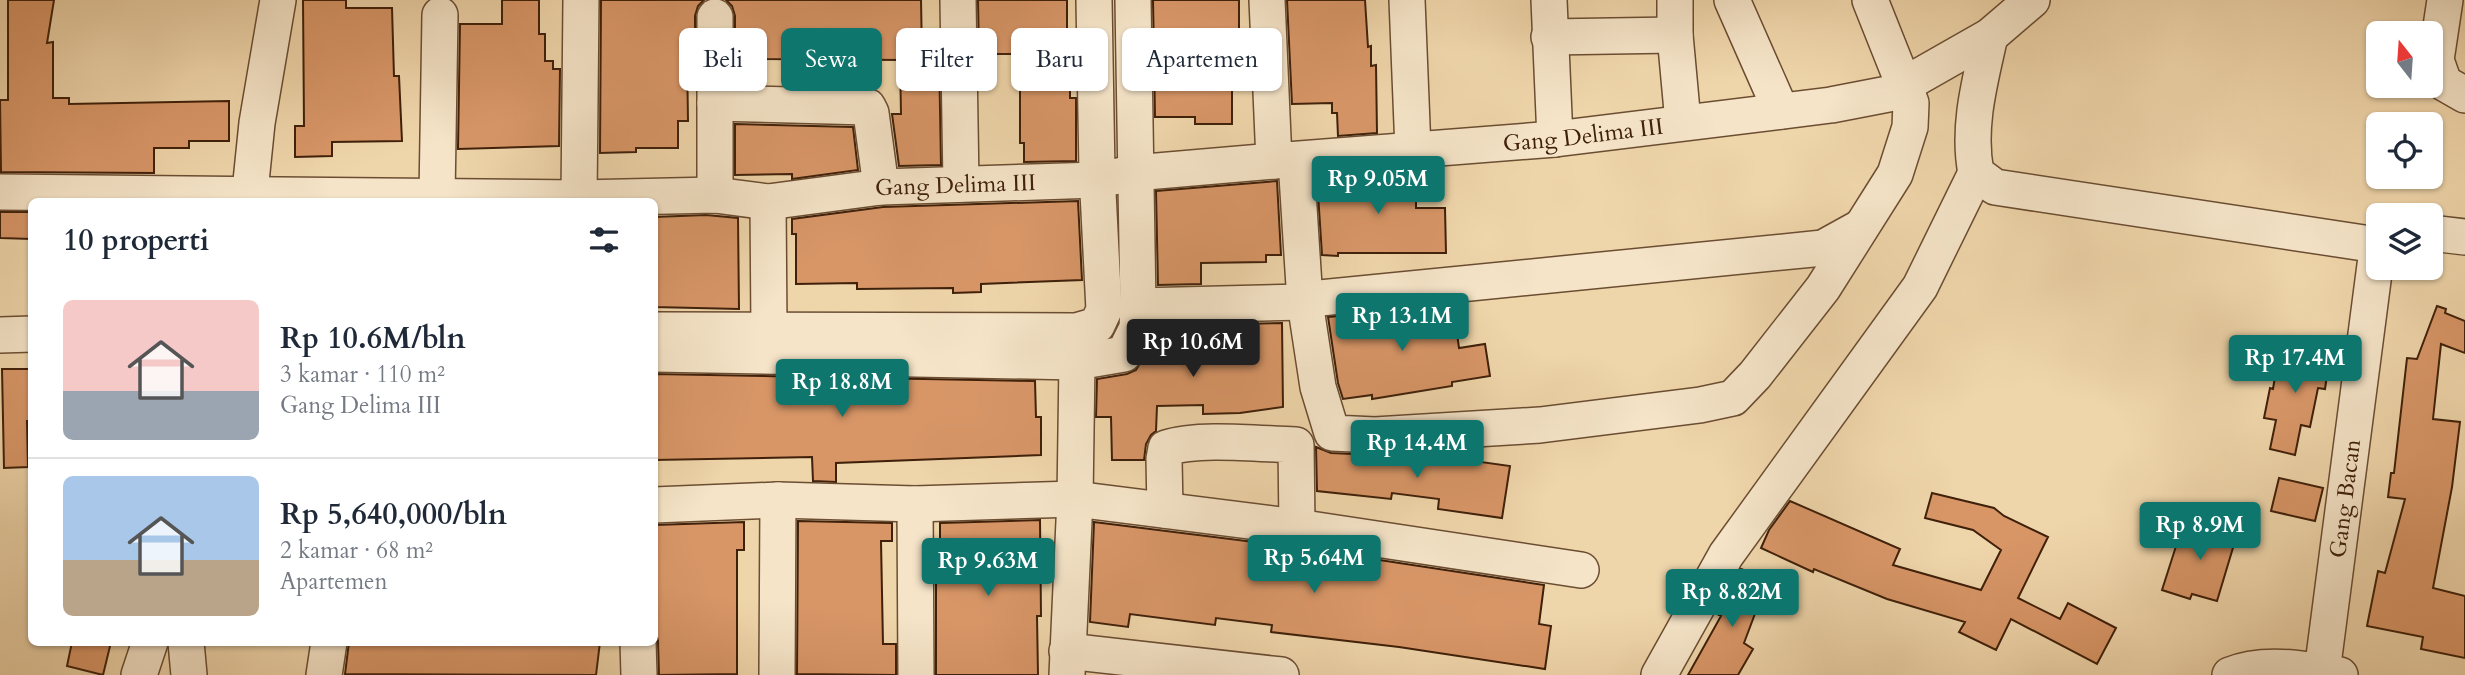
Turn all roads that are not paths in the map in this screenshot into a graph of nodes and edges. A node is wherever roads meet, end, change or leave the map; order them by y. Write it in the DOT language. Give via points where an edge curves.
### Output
graph roads {
  1 [pos="278,0"];
  2 [pos="581,0"];
  3 [pos="958,0"];
  4 [pos="1094,0"];
  5 [pos="1133,0"];
  6 [pos="1267,0"];
  7 [pos="1407,0"];
  8 [pos="1549,0"];
  9 [pos="1675,0"];
  10 [pos="1732,0"];
  11 [pos="1870,0"];
  12 [pos="2032,0"];
  13 [pos="2445,0"];
  14 [pos="440,15"];
  15 [pos="715,18"];
  16 [pos="1675,35"];
  17 [pos="1990,36"];
  18 [pos="1549,37"];
  19 [pos="1905,86"];
  20 [pos="2465,95"];
  21 [pos="715,103"];
  22 [pos="1781,111"];
  23 [pos="1683,122"];
  24 [pos="1555,139"];
  25 [pos="1413,150"];
  26 [pos="1285,160"];
  27 [pos="1134,173"];
  28 [pos="1976,173"];
  29 [pos="1097,180"];
  30 [pos="961,184"];
  31 [pos="881,187"];
  32 [pos="0,192"];
  33 [pos="715,195"];
  34 [pos="437,196"];
  35 [pos="249,198"];
  36 [pos="579,198"];
  37 [pos="768,202"];
  38 [pos="1863,226"];
  39 [pos="2443,234"];
  40 [pos="2465,237"];
  41 [pos="2366,242"];
  42 [pos="2373,280"];
  43 [pos="1305,302"];
  44 [pos="1138,306"];
  45 [pos="658,330"];
  46 [pos="769,330"];
  47 [pos="28,334"];
  48 [pos="0,335"];
  49 [pos="0,351"];
  50 [pos="28,351"];
  51 [pos="658,355"];
  52 [pos="1077,362"];
  53 [pos="1075,499"];
  54 [pos="778,500"];
  55 [pos="915,504"];
  56 [pos="658,505"];
  57 [pos="1165,510"];
  58 [pos="1297,527"];
  59 [pos="1581,570"];
  60 [pos="149,646"];
  61 [pos="186,646"];
  62 [pos="328,646"];
  63 [pos="638,646"];
  64 [pos="1067,663"];
  65 [pos="2331,673"];
  66 [pos="139,675"];
  67 [pos="189,675"];
  68 [pos="324,675"];
  69 [pos="639,675"];
  70 [pos="777,675"];
  71 [pos="916,675"];
  72 [pos="1281,675"];
  73 [pos="1659,675"];
  74 [pos="2230,675"];
  1 -- 35 [label="street"];
  2 -- 36 [label="street"];
  3 -- 30 [label="street"];
  4 -- 29 [label="street"];
  5 -- 27 [label="street"];
  6 -- 26 [label="street"];
  7 -- 25 [label="street"];
  8 -- 18 [label="street"];
  9 -- 16 [label="street"];
  10 -- 22 [label="street"];
  11 -- 19 [label="street"];
  12 -- 17 [label="street, Gang Delima III"];
  13 -- 20 [label="street" via="2436,60 2444,82"];
  14 -- 34 [label="street"];
  15 -- 21 [label="street"];
  16 -- 18 [label="street"];
  16 -- 23 [label="street"];
  17 -- 19 [label="street, Gang Delima III"];
  17 -- 28 [label="street" via="1976,97 1972,152"];
  18 -- 24 [label="street"];
  19 -- 22 [label="street, Gang Delima III" via="1888,94"];
  19 -- 38 [label="street" via="1911,103 1910,127 1895,174"];
  21 -- 31 [label="street" via="868,107"];
  21 -- 33 [label="street"];
  22 -- 23 [label="street, Gang Delima III"];
  23 -- 24 [label="street, Gang Delima III"];
  24 -- 25 [label="street, Gang Delima III"];
  25 -- 26 [label="street, Gang Delima III"];
  26 -- 27 [label="street, Gang Delima III"];
  26 -- 43 [label="street"];
  27 -- 29 [label="street, Gang Delima III"];
  27 -- 44 [label="street"];
  28 -- 41 [label="street" via="1995,187"];
  28 -- 73 [label="street" via="1920,287 1726,555"];
  29 -- 30 [label="street, Gang Delima III"];
  29 -- 46 [label="street" via="1104,310 1097,325 1076,331"];
  30 -- 31 [label="street, Gang Delima III"];
  31 -- 37 [label="street, Gang Delima III"];
  32 -- 35 [label="street, Gang Delima III"];
  33 -- 36 [label="street, Gang Delima III"];
  33 -- 37 [label="street, Gang Delima III"];
  34 -- 35 [label="street, Gang Delima III"];
  34 -- 36 [label="street, Gang Delima III"];
  37 -- 46 [label="street"];
  38 -- 43 [label="street" via="1823,248"];
  38 -- 43 [label="street" via="1823,288 1755,375 1733,398 1700,405 1540,425 1375,435 1332,433 1318,387"];
  39 -- 40 [label="street"];
  42 -- 65 [label="street, Gang Bacan"];
  43 -- 44 [label="street"];
  44 -- 52 [label="street" via="1137,328 1124,354"];
  45 -- 46 [label="street"];
  47 -- 48 [label="street"];
  49 -- 50 [label="street"];
  51 -- 52 [label="street"];
  52 -- 53 [label="street"];
  53 -- 55 [label="street"];
  53 -- 57 [label="street"];
  53 -- 64 [label="street"];
  54 -- 55 [label="street"];
  54 -- 56 [label="street"];
  54 -- 70 [label="street"];
  55 -- 71 [label="street"];
  57 -- 58 [label="street"];
  57 -- 58 [label="street" via="1166,447 1296,445"];
  58 -- 59 [label="street"];
  60 -- 66 [label="street"];
  61 -- 67 [label="street"];
  62 -- 68 [label="street"];
  63 -- 69 [label="street"];
  64 -- 72 [label="street"];
  65 -- 74 [label="street" via="2266,667"];
}
